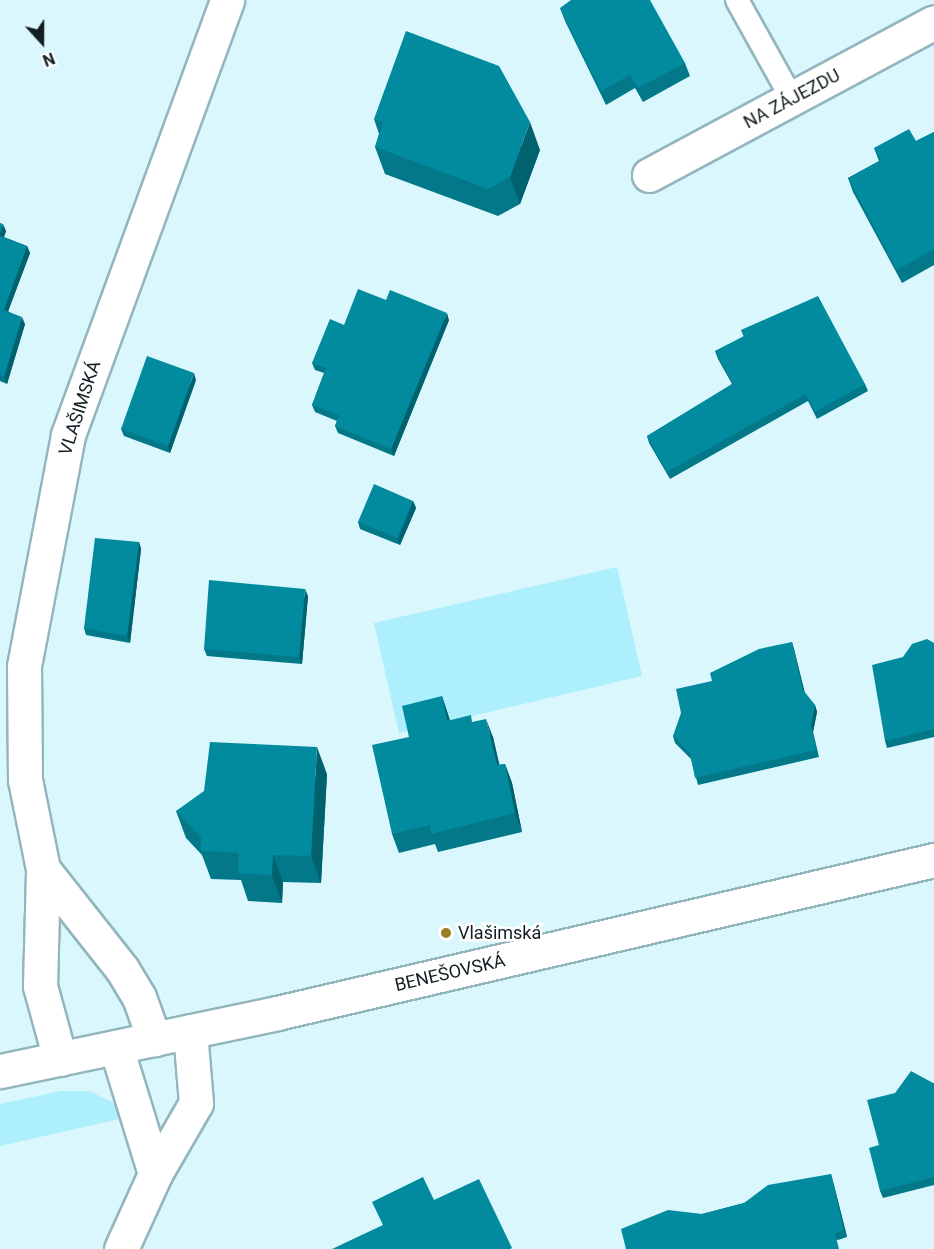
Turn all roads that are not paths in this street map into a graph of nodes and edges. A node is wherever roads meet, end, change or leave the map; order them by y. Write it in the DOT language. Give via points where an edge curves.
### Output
graph roads {
  1 [pos="227,0"];
  2 [pos="737,0"];
  3 [pos="934,22"];
  4 [pos="792,99"];
  5 [pos="649,175"];
  6 [pos="934,860"];
  7 [pos="43,869"];
  8 [pos="190,1031"];
  9 [pos="154,1039"];
  10 [pos="116,1047"];
  11 [pos="60,1059"];
  12 [pos="0,1071"];
  13 [pos="155,1174"];
  14 [pos="121,1249"];
  1 -- 7 [label="street, VLAŠIMSKÁ" via="68,435 24,666 26,780"];
  2 -- 4 [label="lane"];
  3 -- 4 [label="street, NA ZÁJEZDU"];
  4 -- 5 [label="street, NA ZÁJEZDU"];
  6 -- 8 [label="street, BENEŠOVSKÁ"];
  7 -- 9 [label="street, VLAŠIMSKÁ" via="122,969 140,997"];
  7 -- 11 [label="street, VLAŠIMSKÁ" via="40,986"];
  8 -- 9 [label="street, BENEŠOVSKÁ"];
  8 -- 13 [label="street" via="196,1102"];
  9 -- 10 [label="street, BENEŠOVSKÁ"];
  10 -- 11 [label="street, BENEŠOVSKÁ"];
  10 -- 13 [label="street"];
  11 -- 12 [label="street, BENEŠOVSKÁ"];
  13 -- 14 [label="street"];
}
